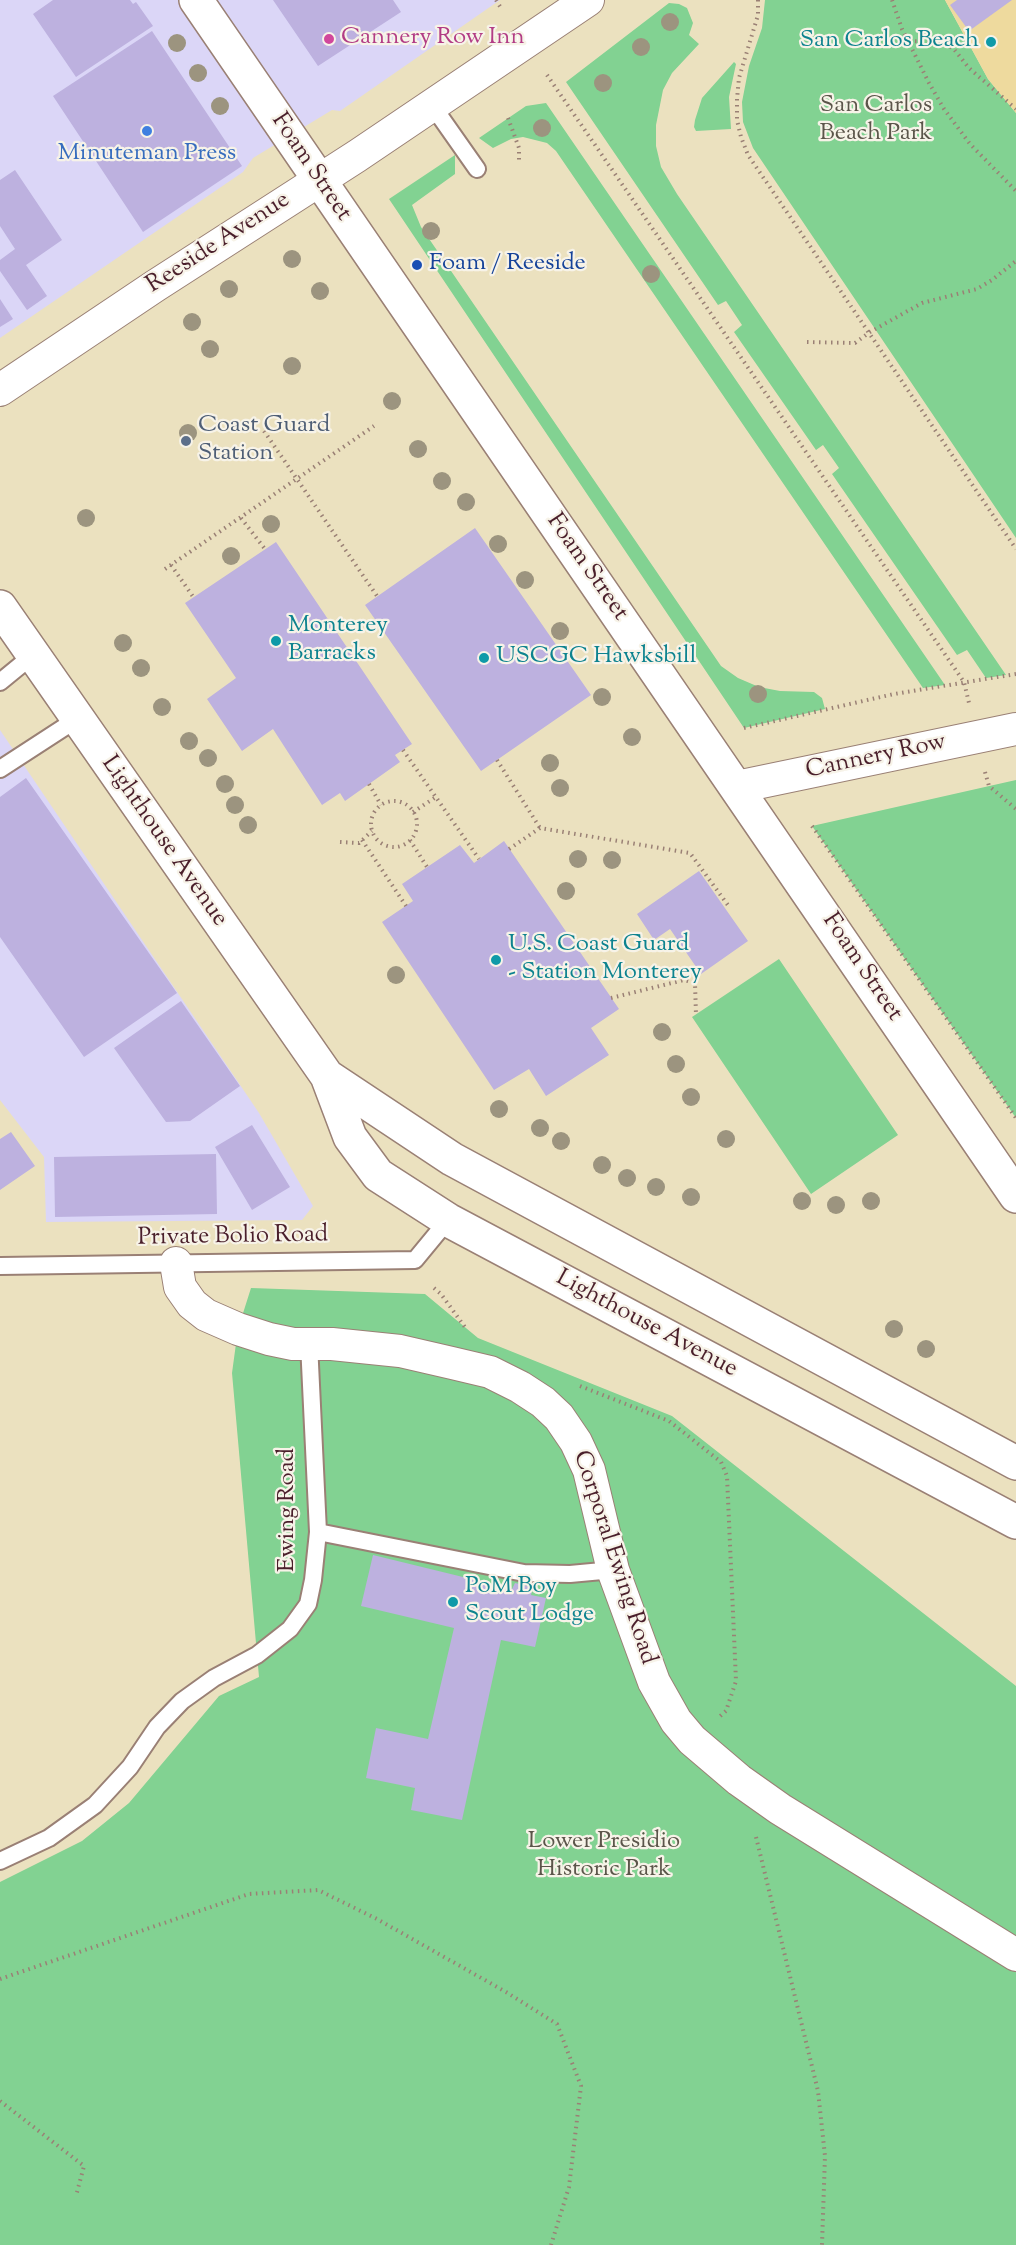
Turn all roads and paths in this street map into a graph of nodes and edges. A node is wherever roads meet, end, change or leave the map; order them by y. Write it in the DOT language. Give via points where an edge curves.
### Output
graph roads {
  1 [pos="196,0"];
  2 [pos="496,0"];
  3 [pos="588,0"];
  4 [pos="758,0"];
  5 [pos="892,0"];
  6 [pos="501,8"];
  7 [pos="909,42"];
  8 [pos="547,75"];
  9 [pos="432,105"];
  10 [pos="1016,109"];
  11 [pos="508,118"];
  12 [pos="519,161"];
  13 [pos="477,169"];
  14 [pos="318,179"];
  15 [pos="1016,191"];
  16 [pos="1016,261"];
  17 [pos="870,332"];
  18 [pos="807,342"];
  19 [pos="0,390"];
  20 [pos="374,426"];
  21 [pos="264,431"];
  22 [pos="298,479"];
  23 [pos="241,518"];
  24 [pos="265,549"];
  25 [pos="1016,549"];
  26 [pos="171,565"];
  27 [pos="165,569"];
  28 [pos="377,596"];
  29 [pos="194,598"];
  30 [pos="0,607"];
  31 [pos="33,656"];
  32 [pos="1016,674"];
  33 [pos="0,682"];
  34 [pos="964,682"];
  35 [pos="77,719"];
  36 [pos="744,728"];
  37 [pos="1016,729"];
  38 [pos="403,750"];
  39 [pos="497,760"];
  40 [pos="0,769"];
  41 [pos="369,784"];
  42 [pos="989,786"];
  43 [pos="737,787"];
  44 [pos="436,797"];
  45 [pos="381,806"];
  46 [pos="1016,809"];
  47 [pos="413,812"];
  48 [pos="813,826"];
  49 [pos="540,828"];
  50 [pos="372,831"];
  51 [pos="362,840"];
  52 [pos="410,840"];
  53 [pos="340,842"];
  54 [pos="509,849"];
  55 [pos="479,860"];
  56 [pos="427,867"];
  57 [pos="406,906"];
  58 [pos="730,908"];
  59 [pos="611,998"];
  60 [pos="696,1015"];
  61 [pos="327,1076"];
  62 [pos="1016,1118"];
  63 [pos="1016,1196"];
  64 [pos="448,1220"];
  65 [pos="176,1263"];
  66 [pos="0,1266"];
  67 [pos="434,1288"];
  68 [pos="468,1330"];
  69 [pos="309,1343"];
  70 [pos="573,1383"];
  71 [pos="1016,1463"];
  72 [pos="1016,1522"];
  73 [pos="318,1532"];
  74 [pos="613,1570"];
  75 [pos="712,1723"];
  76 [pos="755,1834"];
  77 [pos="0,1861"];
  78 [pos="1016,1955"];
  79 [pos="0,1980"];
  80 [pos="0,2101"];
  81 [pos="76,2196"];
  82 [pos="551,2245"];
  83 [pos="822,2245"];
  1 -- 14 [label="main road, Foam Street"];
  2 -- 6 [label="path"];
  3 -- 9 [label="street, Reeside Avenue"];
  4 -- 17 [label="path" via="758,15 739,78 737,120 741,137 748,155"];
  5 -- 7 [label="path"];
  7 -- 10 [label="path" via="939,42 953,48 969,68"];
  7 -- 15 [label="path" via="944,109 970,144"];
  8 -- 34 [label="path"];
  9 -- 13 [label="lane"];
  9 -- 14 [label="street, Reeside Avenue"];
  11 -- 12 [label="path" via="519,148"];
  14 -- 19 [label="street, Reeside Avenue"];
  14 -- 43 [label="main road, Foam Street"];
  16 -- 17 [label="path" via="978,289 922,303"];
  17 -- 18 [label="path" via="855,343"];
  17 -- 25 [label="path"];
  20 -- 22 [label="path"];
  21 -- 22 [label="path"];
  22 -- 23 [label="path"];
  22 -- 28 [label="path"];
  23 -- 24 [label="path"];
  23 -- 26 [label="path"];
  26 -- 27 [label="path"];
  26 -- 29 [label="path"];
  30 -- 31 [label="main road, Lighthouse Avenue"];
  31 -- 33 [label="lane"];
  31 -- 35 [label="main road, Lighthouse Avenue"];
  32 -- 34 [label="path"];
  34 -- 36 [label="path"];
  35 -- 40 [label="lane"];
  35 -- 61 [label="main road, Lighthouse Avenue"];
  37 -- 43 [label="street, Cannery Row"];
  38 -- 44 [label="path"];
  39 -- 49 [label="path"];
  41 -- 45 [label="path"];
  42 -- 46 [label="path"];
  43 -- 63 [label="main road, Foam Street"];
  44 -- 47 [label="path"];
  44 -- 55 [label="path"];
  45 -- 47 [label="path" via="402,803"];
  45 -- 50 [label="path" via="372,818"];
  47 -- 52 [label="path" via="416,827"];
  48 -- 62 [label="path"];
  49 -- 54 [label="path"];
  49 -- 58 [label="path" via="690,853"];
  50 -- 51 [label="path"];
  50 -- 52 [label="path" via="382,844 389,846 404,845"];
  51 -- 53 [label="path"];
  51 -- 57 [label="path"];
  52 -- 56 [label="path"];
  59 -- 60 [label="path" via="684,980 695,983"];
  61 -- 64 [label="main road, Lighthouse Avenue" via="350,1137 378,1175"];
  61 -- 71 [label="main road, Lighthouse Avenue" via="452,1159"];
  64 -- 65 [label="lane, Private Bolio Road" via="415,1260"];
  64 -- 72 [label="main road, Lighthouse Avenue"];
  65 -- 66 [label="lane, Private Bolio Road"];
  65 -- 69 [label="street, Corporal Ewing Road" via="180,1287 192,1304 206,1314 269,1339"];
  67 -- 68 [label="path"];
  69 -- 73 [label="lane, Ewing Road"];
  69 -- 74 [label="street, Corporal Ewing Road" via="400,1351 490,1372 543,1402 576,1442 589,1470"];
  70 -- 75 [label="path" via="669,1421 721,1462 728,1476 736,1681 726,1711"];
  73 -- 74 [label="lane" via="524,1573"];
  73 -- 77 [label="lane, Ewing Road" via="308,1604 290,1629 257,1655 182,1701 95,1804 49,1838"];
  74 -- 78 [label="street, Corporal Ewing Road" via="654,1682 676,1721 704,1751 780,1809"];
  76 -- 83 [label="path" via="818,2091 825,2156"];
  79 -- 82 [label="path" via="249,1893 318,1890 387,1924 557,2024 581,2086 569,2187"];
  80 -- 81 [label="path" via="84,2166"];
}
